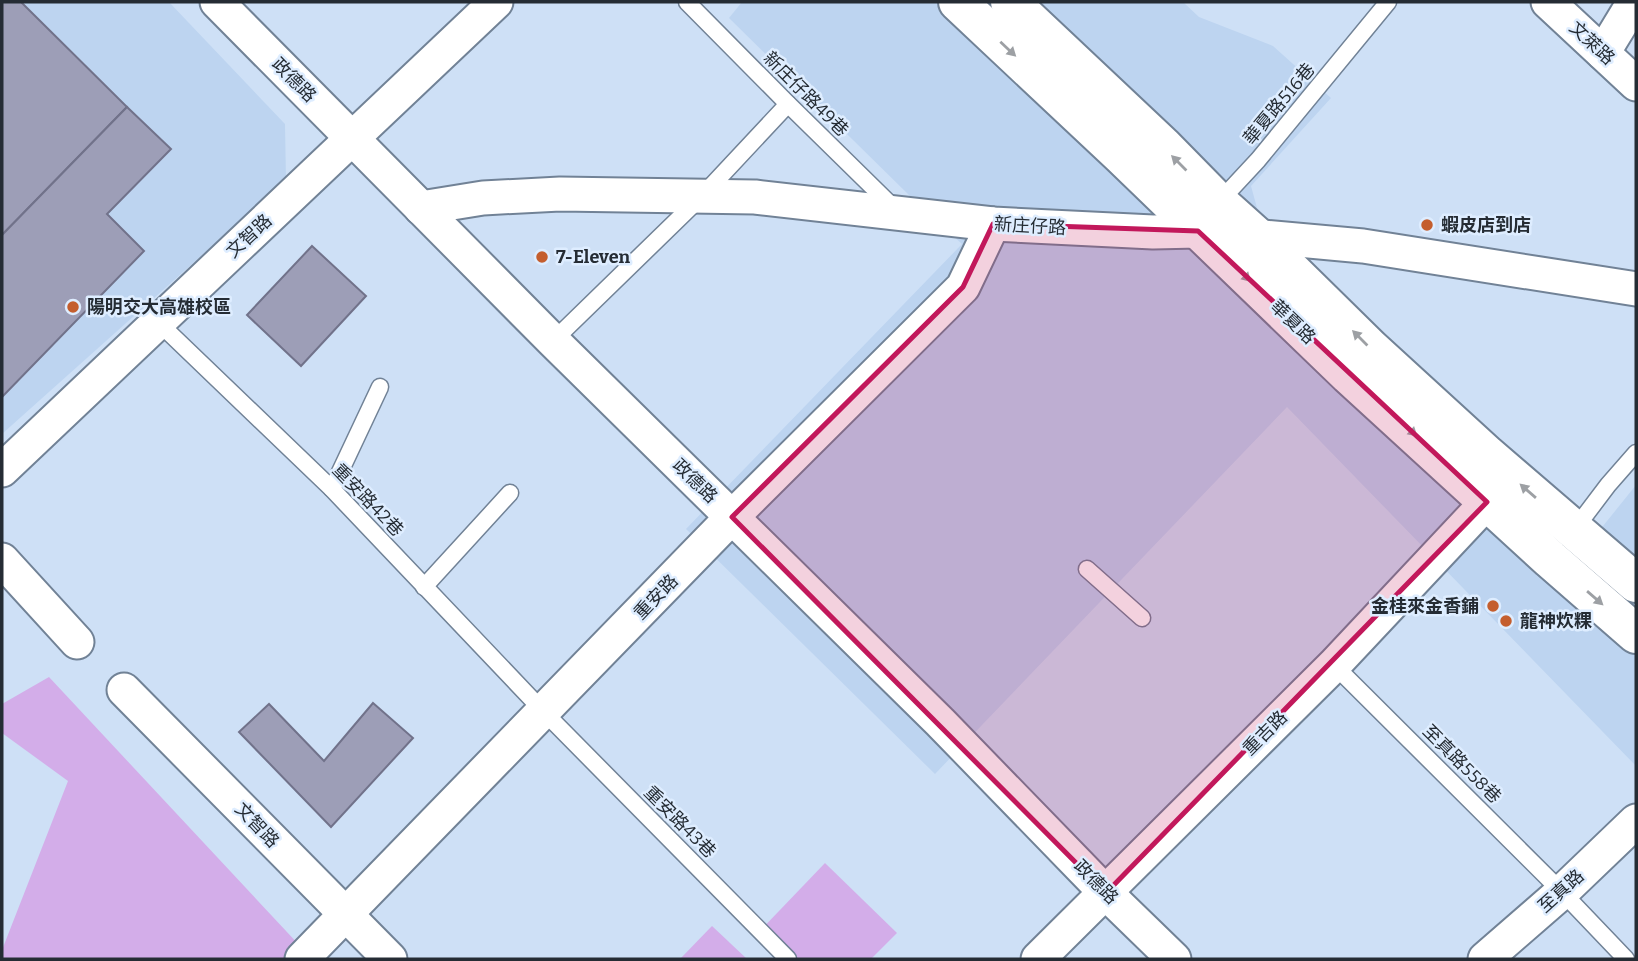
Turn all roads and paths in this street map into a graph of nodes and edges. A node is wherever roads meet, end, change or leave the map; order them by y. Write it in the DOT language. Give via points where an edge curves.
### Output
graph roads {
  1 [pos="217,2"];
  2 [pos="496,2"];
  3 [pos="687,2"];
  4 [pos="958,2"];
  5 [pos="1010,2"];
  6 [pos="1388,2"];
  7 [pos="1548,2"];
  8 [pos="1634,2"];
  9 [pos="1603,53"];
  10 [pos="1636,84"];
  11 [pos="788,104"];
  12 [pos="352,139"];
  13 [pos="702,196"];
  14 [pos="421,208"];
  15 [pos="900,213"];
  16 [pos="1208,216"];
  17 [pos="993,224"];
  18 [pos="1256,236"];
  19 [pos="1636,289"];
  20 [pos="158,322"];
  21 [pos="553,341"];
  22 [pos="380,387"];
  23 [pos="1636,453"];
  24 [pos="2,470"];
  25 [pos="332,489"];
  26 [pos="510,494"];
  27 [pos="1487,502"];
  28 [pos="732,517"];
  29 [pos="1561,545"];
  30 [pos="2,560"];
  31 [pos="1087,569"];
  32 [pos="1636,583"];
  33 [pos="424,587"];
  34 [pos="1142,618"];
  35 [pos="1636,634"];
  36 [pos="77,642"];
  37 [pos="1334,665"];
  38 [pos="124,690"];
  39 [pos="544,712"];
  40 [pos="1636,821"];
  41 [pos="1562,892"];
  42 [pos="1106,893"];
  43 [pos="345,915"];
  44 [pos="302,959"];
  45 [pos="390,959"];
  46 [pos="788,959"];
  47 [pos="1038,959"];
  48 [pos="1174,959"];
  49 [pos="1485,959"];
  50 [pos="1626,959"];
  1 -- 12 [label="street, 政德路"];
  2 -- 12 [label="street, 文智路"];
  3 -- 11 [label="lane, 新庄仔路49巷"];
  4 -- 16 [label="street, 華夏路, one-way" via="1121,155"];
  16 -- 5 [label="street, 華夏路, one-way" via="1153,137"];
  6 -- 16 [label="lane, 華夏路516巷"];
  7 -- 9 [label="street, 文萊路"];
  8 -- 9 [label="street"];
  9 -- 10 [label="street, 文萊路"];
  11 -- 13 [label="lane"];
  11 -- 15 [label="lane, 新庄仔路49巷"];
  12 -- 14 [label="street, 政德路"];
  12 -- 20 [label="street, 文智路"];
  13 -- 14 [label="street, 新庄仔路" via="559,194 483,198"];
  13 -- 15 [label="street, 新庄仔路" via="755,197"];
  13 -- 21 [label="lane"];
  14 -- 21 [label="street, 政德路"];
  15 -- 17 [label="street, 新庄仔路"];
  16 -- 17 [label="street, 新庄仔路" via="1153,232"];
  16 -- 18 [label="street, 華夏路"];
  16 -- 27 [label="street, 華夏路, one-way" via="1349,375"];
  17 -- 28 [label="street, 重安路" via="963,287"];
  18 -- 19 [label="street" via="1363,246"];
  29 -- 18 [label="street, 華夏路, one-way" via="1487,455"];
  20 -- 24 [label="street, 文智路"];
  20 -- 25 [label="lane, 重安路42巷"];
  21 -- 28 [label="street, 政德路"];
  22 -- 25 [label="lane"];
  23 -- 29 [label="lane"];
  25 -- 33 [label="lane, 重安路42巷"];
  26 -- 33 [label="lane"];
  27 -- 29 [label="street, 華夏路"];
  27 -- 37 [label="street, 重吉路"];
  28 -- 39 [label="street, 重安路"];
  28 -- 42 [label="street, 政德路"];
  29 -- 32 [label="street, 華夏路"];
  29 -- 35 [label="street, 華夏路, one-way"];
  30 -- 36 [label="street"];
  31 -- 34 [label="lane"];
  33 -- 39 [label="lane, 重安路42巷"];
  37 -- 41 [label="lane, 至真路558巷"];
  37 -- 42 [label="street, 重吉路"];
  38 -- 43 [label="street, 文智路"];
  39 -- 43 [label="street, 重安路"];
  39 -- 46 [label="lane, 重安路43巷"];
  40 -- 41 [label="street, 至真路"];
  41 -- 49 [label="street, 至真路"];
  41 -- 50 [label="lane, 至真路558巷"];
  42 -- 47 [label="street, 重吉路"];
  42 -- 48 [label="street, 政德路"];
  43 -- 44 [label="street, 重安路"];
  43 -- 45 [label="street, 文智路"];
}
